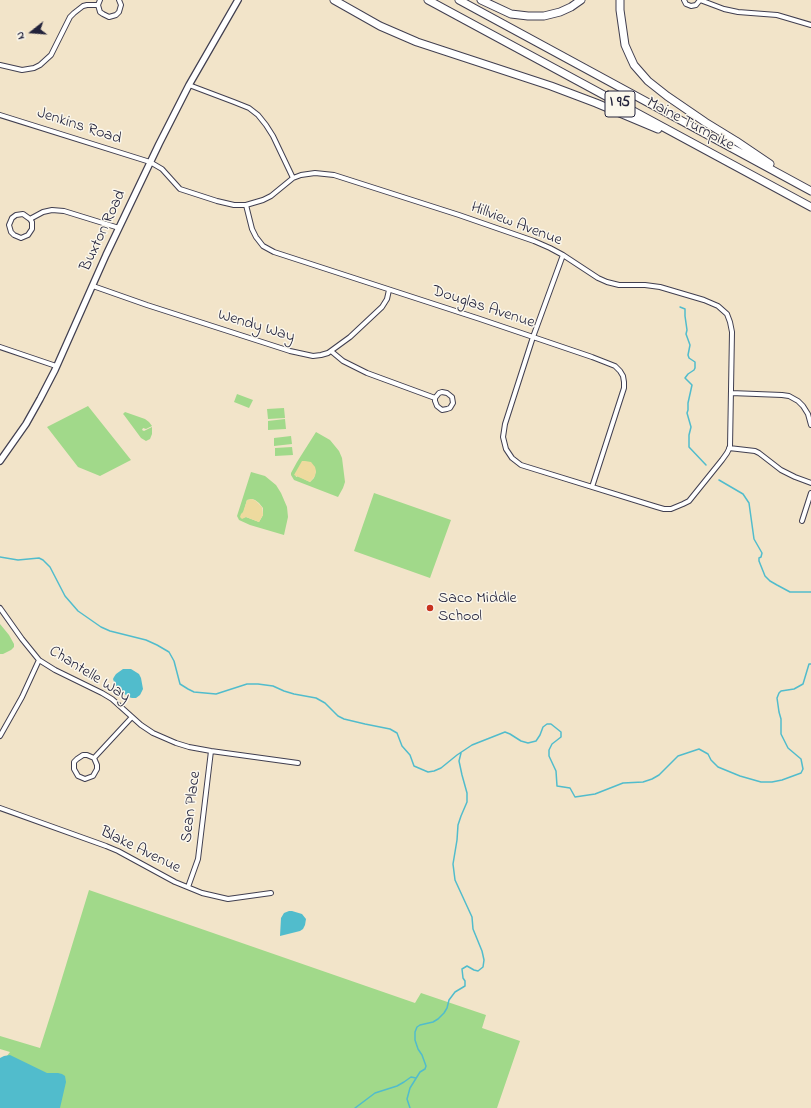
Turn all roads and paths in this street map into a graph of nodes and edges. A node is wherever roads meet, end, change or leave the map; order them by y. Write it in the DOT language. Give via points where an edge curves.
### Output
graph roads {
  1 [pos="119,0"];
  2 [pos="238,0"];
  3 [pos="334,0"];
  4 [pos="420,0"];
  5 [pos="428,0"];
  6 [pos="459,0"];
  7 [pos="481,0"];
  8 [pos="581,0"];
  9 [pos="620,0"];
  10 [pos="684,0"];
  11 [pos="700,0"];
  12 [pos="99,2"];
  13 [pos="460,17"];
  14 [pos="811,25"];
  15 [pos="0,65"];
  16 [pos="189,85"];
  17 [pos="0,115"];
  18 [pos="704,149"];
  19 [pos="150,162"];
  20 [pos="294,178"];
  21 [pos="798,184"];
  22 [pos="811,191"];
  23 [pos="246,205"];
  24 [pos="811,207"];
  25 [pos="30,219"];
  26 [pos="119,228"];
  27 [pos="563,255"];
  28 [pos="93,286"];
  29 [pos="390,290"];
  30 [pos="534,338"];
  31 [pos="0,347"];
  32 [pos="331,351"];
  33 [pos="56,366"];
  34 [pos="731,393"];
  35 [pos="435,398"];
  36 [pos="811,425"];
  37 [pos="729,448"];
  38 [pos="0,461"];
  39 [pos="811,483"];
  40 [pos="592,487"];
  41 [pos="811,493"];
  42 [pos="802,521"];
  43 [pos="0,608"];
  44 [pos="39,660"];
  45 [pos="132,717"];
  46 [pos="0,736"];
  47 [pos="211,751"];
  48 [pos="94,758"];
  49 [pos="298,762"];
  50 [pos="0,808"];
  51 [pos="188,888"];
  52 [pos="271,893"];
  1 -- 12 [label="street" via="119,12 109,17 102,14 98,8"];
  2 -- 16 [label="main road, Buxton Road"];
  3 -- 18 [label="highway" via="380,26 412,40 579,96"];
  4 -- 13 [label="highway"];
  5 -- 13 [label="highway, Maine Turnpike / I 95"];
  6 -- 21 [label="highway, Maine Turnpike / I 95"];
  7 -- 8 [label="highway" via="511,14 544,16 560,12"];
  9 -- 21 [label="highway" via="625,45 634,65 648,81"];
  10 -- 11 [label="street" via="691,6"];
  11 -- 14 [label="street" via="738,12 777,14"];
  12 -- 15 [label="street" via="83,6 72,15 53,52 40,65 22,70"];
  13 -- 18 [label="highway, Maine Turnpike / I 95"];
  16 -- 19 [label="main road, Buxton Road"];
  16 -- 20 [label="street" via="249,108 258,114 273,136"];
  17 -- 19 [label="street, Jenkins Road"];
  18 -- 24 [label="highway, Maine Turnpike / I 95"];
  19 -- 23 [label="street, Hillview Avenue" via="162,170 180,189 226,203"];
  19 -- 26 [label="main road, Buxton Road"];
  20 -- 23 [label="street, Hillview Avenue" via="271,196"];
  20 -- 27 [label="street, Hillview Avenue" via="315,173 341,177 534,241"];
  21 -- 22 [label="highway, Maine Turnpike / I 95"];
  23 -- 29 [label="street, Douglas Avenue" via="254,234 266,248"];
  25 -- 25 [label="street" via="23,214 16,215 10,221 11,232 17,237 28,235 32,229"];
  25 -- 26 [label="street" via="43,212 59,210"];
  26 -- 28 [label="main road, Buxton Road"];
  27 -- 30 [label="street, Hillview Avenue"];
  27 -- 34 [label="street, Hillview Avenue" via="607,282 660,287 713,303 721,308 727,314 732,327"];
  28 -- 32 [label="street, Wendy Way" via="147,306 290,351 312,356"];
  28 -- 33 [label="main road, Buxton Road"];
  29 -- 30 [label="street, Douglas Avenue"];
  29 -- 32 [label="street, Wendy Way" via="379,310"];
  30 -- 40 [label="street, Hillview Avenue" via="504,428 506,449 521,465"];
  30 -- 40 [label="street, Douglas Avenue" via="608,363 618,368 623,376 624,391"];
  31 -- 33 [label="street"];
  32 -- 35 [label="street" via="367,373"];
  33 -- 38 [label="main road, Buxton Road" via="33,413"];
  34 -- 36 [label="street" via="789,396 803,406"];
  34 -- 37 [label="street, Hillview Avenue"];
  35 -- 35 [label="street" via="442,392 447,393 452,397 450,408 442,410 435,404"];
  37 -- 39 [label="street" via="755,451 781,470"];
  37 -- 40 [label="street, Hillview Avenue" via="725,457 689,501 675,508 664,509"];
  41 -- 42 [label="street"];
  43 -- 44 [label="street, Chantelle Way"];
  44 -- 45 [label="street, Chantelle Way" via="112,699"];
  44 -- 46 [label="street"];
  45 -- 47 [label="street, Chantelle Way" via="147,729 169,740"];
  45 -- 48 [label="street"];
  47 -- 49 [label="street, Chantelle Way"];
  47 -- 51 [label="street, Sean Place" via="198,860"];
  48 -- 48 [label="street" via="80,756 74,762 74,770 78,776 85,779 93,776 97,769"];
  50 -- 51 [label="street, Blake Avenue" via="118,851"];
  51 -- 52 [label="street, Blake Avenue" via="228,899"];
}
